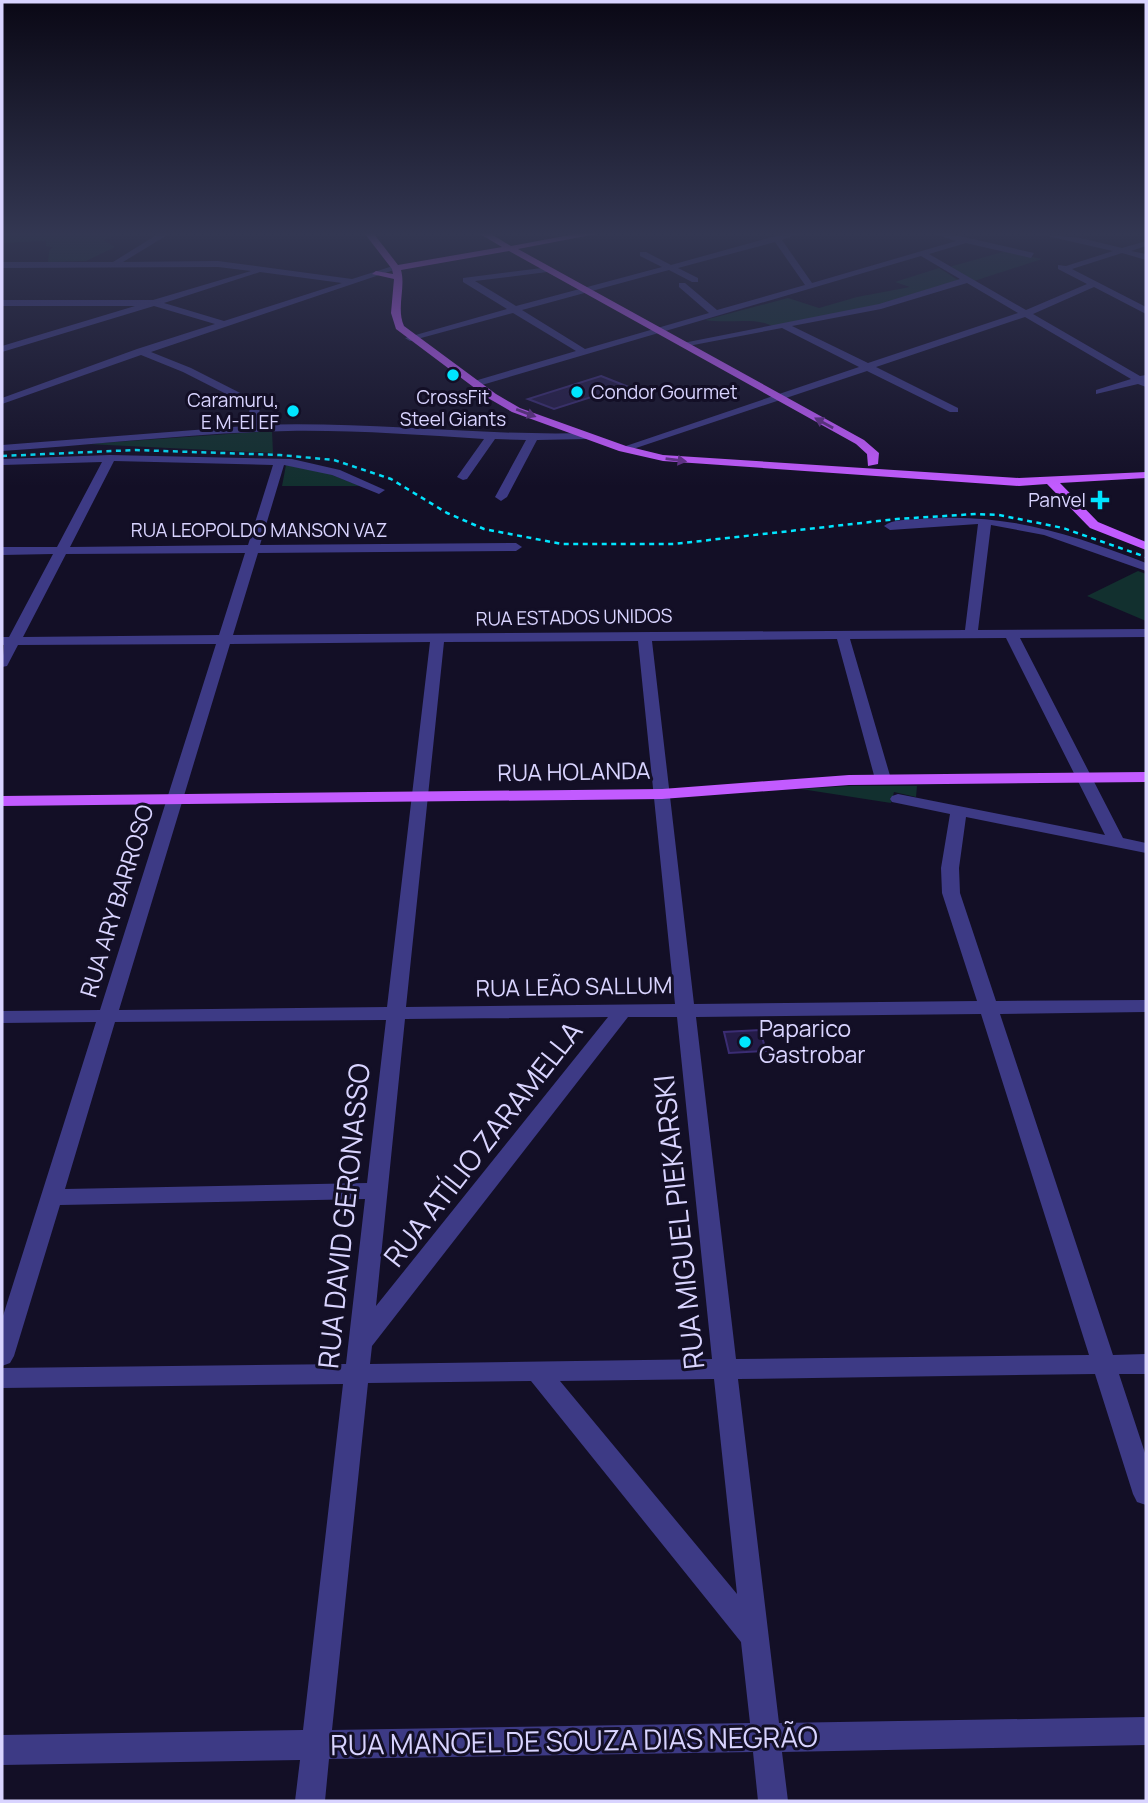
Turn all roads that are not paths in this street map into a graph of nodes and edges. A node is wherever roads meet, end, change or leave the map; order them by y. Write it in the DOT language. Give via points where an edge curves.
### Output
graph roads {
  1 [pos="102,318"];
  2 [pos="203,318"];
  3 [pos="241,318"];
  4 [pos="396,318"];
  5 [pos="484,318"];
  6 [pos="528,318"];
  7 [pos="636,318"];
  8 [pos="697,318"];
  9 [pos="818,318"];
  10 [pos="1013,318"];
  11 [pos="1032,318"];
  12 [pos="223,324"];
  13 [pos="783,325"];
  14 [pos="657,330"];
  15 [pos="410,338"];
  16 [pos="683,344"];
  17 [pos="2,349"];
  18 [pos="140,351"];
  19 [pos="584,352"];
  20 [pos="866,367"];
  21 [pos="1144,381"];
  22 [pos="475,384"];
  23 [pos="1100,392"];
  24 [pos="778,397"];
  25 [pos="2,401"];
  26 [pos="954,410"];
  27 [pos="251,428"];
  28 [pos="493,434"];
  29 [pos="586,436"];
  30 [pos="533,437"];
  31 [pos="2,448"];
  32 [pos="623,449"];
  33 [pos="110,458"];
  34 [pos="280,461"];
  35 [pos="2,462"];
  36 [pos="872,464"];
  37 [pos="847,471"];
  38 [pos="1146,475"];
  39 [pos="463,477"];
  40 [pos="1050,480"];
  41 [pos="379,490"];
  42 [pos="502,496"];
  43 [pos="985,521"];
  44 [pos="890,526"];
  45 [pos="1146,546"];
  46 [pos="516,547"];
  47 [pos="253,549"];
  48 [pos="61,550"];
  49 [pos="2,551"];
  50 [pos="1146,567"];
  51 [pos="1146,633"];
  52 [pos="842,634"];
  53 [pos="971,634"];
  54 [pos="1011,634"];
  55 [pos="644,635"];
  56 [pos="437,638"];
  57 [pos="224,640"];
  58 [pos="8,641"];
  59 [pos="2,663"];
  60 [pos="1083,777"];
  61 [pos="1146,777"];
  62 [pos="883,779"];
  63 [pos="662,794"];
  64 [pos="420,797"];
  65 [pos="175,799"];
  66 [pos="898,799"];
  67 [pos="2,801"];
  68 [pos="958,811"];
  69 [pos="1117,843"];
  70 [pos="1146,848"];
  71 [pos="1146,1006"];
  72 [pos="989,1008"];
  73 [pos="623,1011"];
  74 [pos="686,1011"];
  75 [pos="396,1013"];
  76 [pos="107,1016"];
  77 [pos="2,1017"];
  78 [pos="377,1191"];
  79 [pos="51,1196"];
  80 [pos="360,1344"];
  81 [pos="2,1356"];
  82 [pos="1146,1364"];
  83 [pos="1104,1365"];
  84 [pos="725,1369"];
  85 [pos="537,1371"];
  86 [pos="357,1374"];
  87 [pos="2,1378"];
  88 [pos="1146,1494"];
  89 [pos="755,1637"];
  90 [pos="1146,1731"];
  91 [pos="766,1737"];
  92 [pos="316,1745"];
  93 [pos="2,1750"];
  94 [pos="310,1801"];
  95 [pos="773,1801"];
  1 -- 17 [label="street"];
  2 -- 12 [label="street"];
  3 -- 12 [label="street"];
  4 -- 15 [label="main road"];
  5 -- 15 [label="street"];
  6 -- 19 [label="street"];
  7 -- 14 [label="main road"];
  8 -- 14 [label="street"];
  9 -- 13 [label="street"];
  10 -- 20 [label="street"];
  11 -- 21 [label="street"];
  12 -- 18 [label="street"];
  13 -- 16 [label="street"];
  13 -- 20 [label="street"];
  14 -- 16 [label="main road"];
  14 -- 19 [label="street"];
  15 -- 22 [label="main road"];
  16 -- 24 [label="main road"];
  18 -- 25 [label="street"];
  18 -- 27 [label="street" via="250,402 255,408"];
  19 -- 22 [label="street"];
  20 -- 24 [label="street"];
  20 -- 26 [label="street"];
  21 -- 23 [label="street"];
  22 -- 29 [label="main road, one-way" via="516,410"];
  24 -- 32 [label="street"];
  36 -- 24 [label="main road, one-way" via="873,453 866,446"];
  27 -- 28 [label="street"];
  27 -- 31 [label="street"];
  28 -- 30 [label="street"];
  28 -- 39 [label="street"];
  29 -- 30 [label="street"];
  29 -- 32 [label="main road"];
  30 -- 42 [label="street"];
  32 -- 37 [label="main road, one-way" via="680,460"];
  33 -- 34 [label="street"];
  33 -- 35 [label="street"];
  33 -- 48 [label="street"];
  34 -- 41 [label="street" via="336,472"];
  34 -- 47 [label="street, RUA ARY BARROSO"];
  36 -- 37 [label="main road"];
  36 -- 40 [label="main road" via="889,471"];
  37 -- 40 [label="main road"];
  38 -- 40 [label="main road"];
  40 -- 45 [label="main road" via="1087,520"];
  43 -- 44 [label="street"];
  43 -- 50 [label="street" via="1060,536"];
  43 -- 53 [label="street"];
  46 -- 47 [label="street, RUA LEOPOLDO MANSON VAZ"];
  47 -- 48 [label="street, RUA LEOPOLDO MANSON VAZ"];
  47 -- 57 [label="street, RUA ARY BARROSO"];
  48 -- 49 [label="street, RUA LEOPOLDO MANSON VAZ"];
  48 -- 58 [label="street"];
  51 -- 54 [label="street, RUA ESTADOS UNIDOS"];
  52 -- 53 [label="street, RUA ESTADOS UNIDOS"];
  52 -- 55 [label="street, RUA ESTADOS UNIDOS"];
  52 -- 62 [label="street"];
  53 -- 54 [label="street, RUA ESTADOS UNIDOS"];
  54 -- 60 [label="street"];
  55 -- 56 [label="street, RUA ESTADOS UNIDOS"];
  55 -- 63 [label="street, RUA MIGUEL PIEKARSKI"];
  56 -- 57 [label="street, RUA ESTADOS UNIDOS"];
  56 -- 64 [label="street, RUA DAVID GERONASSO"];
  57 -- 58 [label="street, RUA ESTADOS UNIDOS"];
  57 -- 65 [label="street, RUA ARY BARROSO"];
  58 -- 59 [label="street"];
  60 -- 61 [label="main road, RUA HOLANDA"];
  60 -- 62 [label="main road, RUA HOLANDA"];
  60 -- 69 [label="street"];
  62 -- 63 [label="main road, RUA HOLANDA"];
  63 -- 64 [label="main road, RUA HOLANDA"];
  63 -- 74 [label="street, RUA MIGUEL PIEKARSKI"];
  64 -- 65 [label="main road, RUA HOLANDA"];
  64 -- 75 [label="street, RUA DAVID GERONASSO"];
  65 -- 67 [label="main road, RUA HOLANDA"];
  65 -- 76 [label="street, RUA ARY BARROSO"];
  66 -- 68 [label="street"];
  68 -- 69 [label="street"];
  68 -- 72 [label="street" via="951,893"];
  69 -- 70 [label="street"];
  71 -- 72 [label="street, RUA LEÃO SALLUM"];
  72 -- 74 [label="street, RUA LEÃO SALLUM"];
  72 -- 83 [label="street"];
  73 -- 74 [label="street, RUA LEÃO SALLUM"];
  73 -- 75 [label="street, RUA LEÃO SALLUM"];
  73 -- 80 [label="street, RUA ATÍLIO ZARAMELLA"];
  74 -- 84 [label="street, RUA MIGUEL PIEKARSKI"];
  75 -- 76 [label="street, RUA LEÃO SALLUM"];
  75 -- 78 [label="street, RUA DAVID GERONASSO"];
  76 -- 77 [label="street, RUA LEÃO SALLUM"];
  76 -- 79 [label="street, RUA ARY BARROSO"];
  78 -- 79 [label="street"];
  78 -- 80 [label="street, RUA DAVID GERONASSO"];
  79 -- 81 [label="street, RUA ARY BARROSO"];
  80 -- 86 [label="street, RUA DAVID GERONASSO"];
  82 -- 83 [label="street"];
  83 -- 84 [label="street"];
  83 -- 88 [label="street"];
  84 -- 85 [label="street"];
  84 -- 89 [label="street, RUA MIGUEL PIEKARSKI"];
  85 -- 86 [label="street"];
  85 -- 89 [label="street"];
  86 -- 87 [label="street"];
  86 -- 92 [label="street, RUA DAVID GERONASSO"];
  89 -- 91 [label="street, RUA MIGUEL PIEKARSKI"];
  90 -- 91 [label="street, RUA MANOEL DE SOUZA DIAS NEGRÃO"];
  91 -- 92 [label="street, RUA MANOEL DE SOUZA DIAS NEGRÃO"];
  91 -- 95 [label="street, RUA MIGUEL PIEKARSKI"];
  92 -- 93 [label="street, RUA MANOEL DE SOUZA DIAS NEGRÃO"];
  92 -- 94 [label="street, RUA DAVID GERONASSO"];
}
